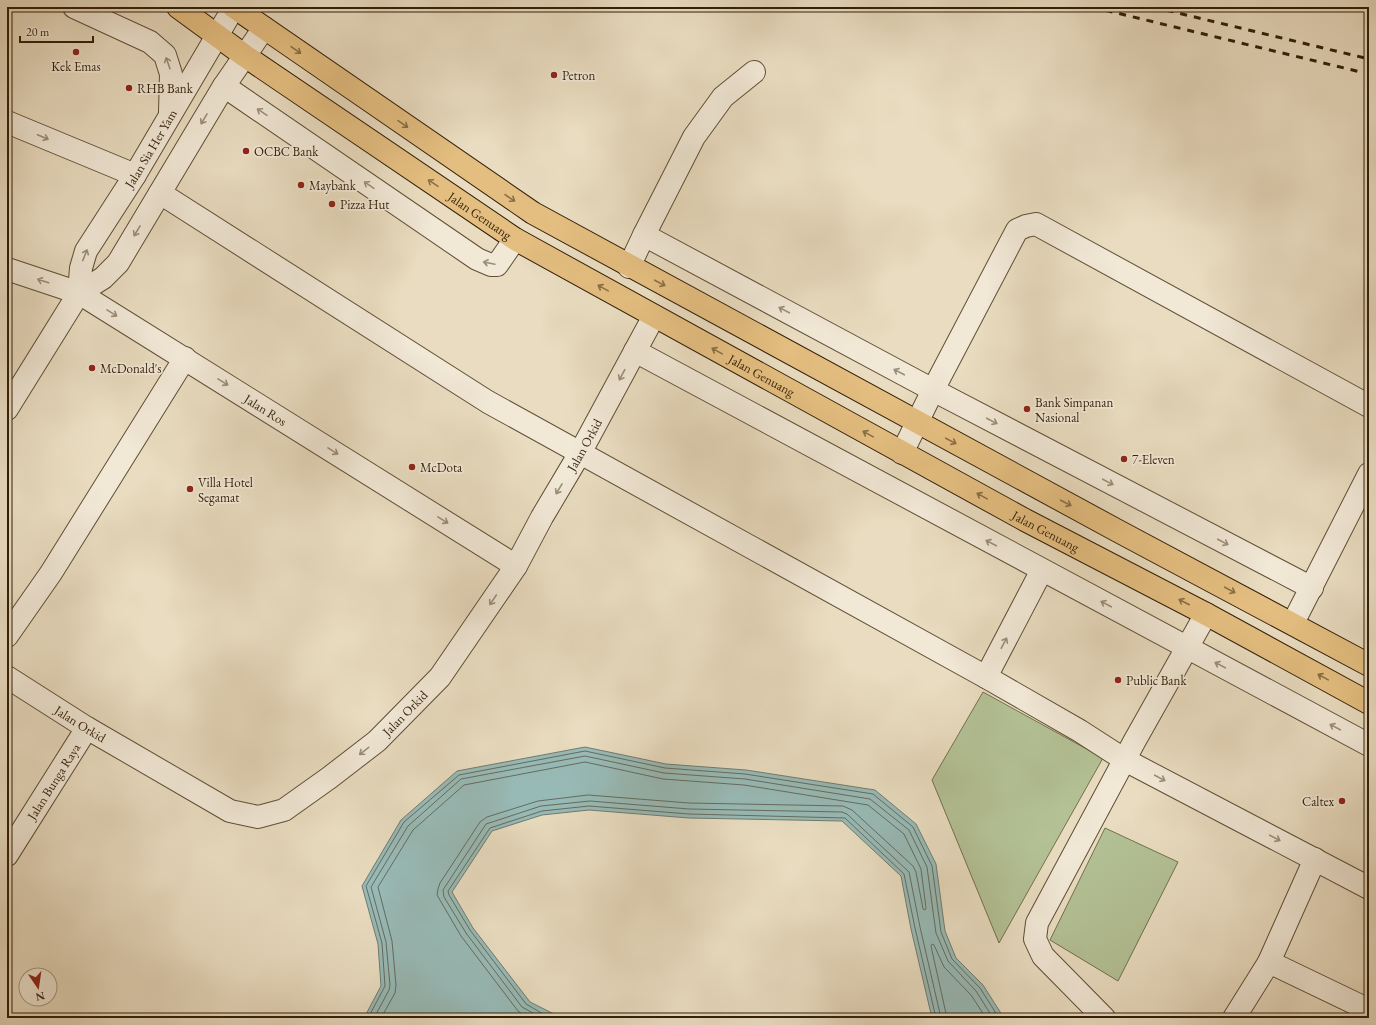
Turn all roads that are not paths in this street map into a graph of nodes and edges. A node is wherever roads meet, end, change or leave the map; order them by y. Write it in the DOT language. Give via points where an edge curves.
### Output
graph roads {
  1 [pos="74,7"];
  2 [pos="178,7"];
  3 [pos="234,7"];
  4 [pos="264,28"];
  5 [pos="217,34"];
  6 [pos="245,56"];
  7 [pos="754,72"];
  8 [pos="224,86"];
  9 [pos="170,115"];
  10 [pos="7,122"];
  11 [pos="135,175"];
  12 [pos="160,193"];
  13 [pos="644,235"];
  14 [pos="516,239"];
  15 [pos="629,267"];
  16 [pos="7,268"];
  17 [pos="79,293"];
  18 [pos="654,316"];
  19 [pos="635,351"];
  20 [pos="185,358"];
  21 [pos="933,390"];
  22 [pos="1369,406"];
  23 [pos="7,410"];
  24 [pos="917,422"];
  25 [pos="580,453"];
  26 [pos="902,453"];
  27 [pos="1369,474"];
  28 [pos="516,566"];
  29 [pos="1042,570"];
  30 [pos="1312,588"];
  31 [pos="1206,614"];
  32 [pos="1293,623"];
  33 [pos="7,636"];
  34 [pos="1186,647"];
  35 [pos="1369,665"];
  36 [pos="7,677"];
  37 [pos="986,677"];
  38 [pos="1369,703"];
  39 [pos="87,728"];
  40 [pos="1369,745"];
  41 [pos="1125,760"];
  42 [pos="7,855"];
  43 [pos="1315,859"];
  44 [pos="1369,888"];
  45 [pos="1269,962"];
  46 [pos="1369,1010"];
  47 [pos="1104,1018"];
  48 [pos="1234,1018"];
  9 -- 1 [label="street, one-way" via="171,74 165,55 150,42"];
  2 -- 5 [label="highway, Jalan Genuang"];
  3 -- 4 [label="highway"];
  3 -- 5 [label="street, Jalan Sia Her Yam"];
  4 -- 6 [label="street, Jalan Sia Her Yam"];
  4 -- 15 [label="highway, one-way" via="532,213"];
  5 -- 6 [label="highway, Jalan Genuang"];
  5 -- 9 [label="street, Jalan Sia Her Yam"];
  6 -- 8 [label="street, Jalan Sia Her Yam"];
  14 -- 6 [label="highway, Jalan Genuang, one-way"];
  7 -- 13 [label="street" via="723,97 694,137"];
  8 -- 12 [label="street, Jalan Sia Her Yam, one-way"];
  14 -- 8 [label="street, one-way" via="497,265 477,260"];
  9 -- 11 [label="street, Jalan Sia Her Yam"];
  10 -- 11 [label="street, one-way"];
  17 -- 11 [label="street, Jalan Sia Her Yam, one-way" via="81,268 86,251"];
  12 -- 17 [label="street, Jalan Sia Her Yam, one-way" via="118,263 103,278"];
  12 -- 25 [label="street" via="482,398"];
  13 -- 15 [label="street"];
  21 -- 13 [label="street, one-way"];
  18 -- 14 [label="highway, Jalan Genuang, one-way"];
  15 -- 24 [label="highway, one-way"];
  17 -- 16 [label="street, Jalan Ros, one-way"];
  17 -- 20 [label="street, Jalan Ros, one-way"];
  17 -- 23 [label="street, Jalan Sia Her Yam"];
  18 -- 19 [label="street, Jalan Orkid"];
  26 -- 18 [label="highway, Jalan Genuang, one-way"];
  19 -- 25 [label="street, Jalan Orkid, one-way"];
  29 -- 19 [label="street, one-way"];
  20 -- 28 [label="street, Jalan Ros, one-way"];
  20 -- 33 [label="street" via="51,573"];
  21 -- 22 [label="street" via="1017,230 1036,224"];
  21 -- 24 [label="street"];
  21 -- 30 [label="street, one-way"];
  24 -- 26 [label="street"];
  24 -- 32 [label="highway, one-way"];
  25 -- 28 [label="street, Jalan Orkid, one-way"];
  25 -- 37 [label="street"];
  31 -- 26 [label="highway, Jalan Genuang, one-way" via="1024,520"];
  27 -- 30 [label="street"];
  28 -- 39 [label="street, Jalan Orkid, one-way" via="440,677 377,741 284,810 258,817 230,811"];
  34 -- 29 [label="street, one-way"];
  37 -- 29 [label="street, one-way"];
  30 -- 32 [label="street"];
  31 -- 34 [label="street"];
  38 -- 31 [label="highway, Jalan Genuang, one-way"];
  32 -- 35 [label="highway"];
  40 -- 34 [label="street, one-way"];
  34 -- 41 [label="street"];
  36 -- 39 [label="street, Jalan Orkid"];
  37 -- 41 [label="street"];
  39 -- 42 [label="street, Jalan Bunga Raya"];
  41 -- 43 [label="street, one-way"];
  41 -- 47 [label="street" via="1048,901 1037,923 1035,939 1043,956"];
  43 -- 44 [label="street"];
  43 -- 45 [label="street"];
  45 -- 46 [label="street"];
  45 -- 48 [label="street"];
}
